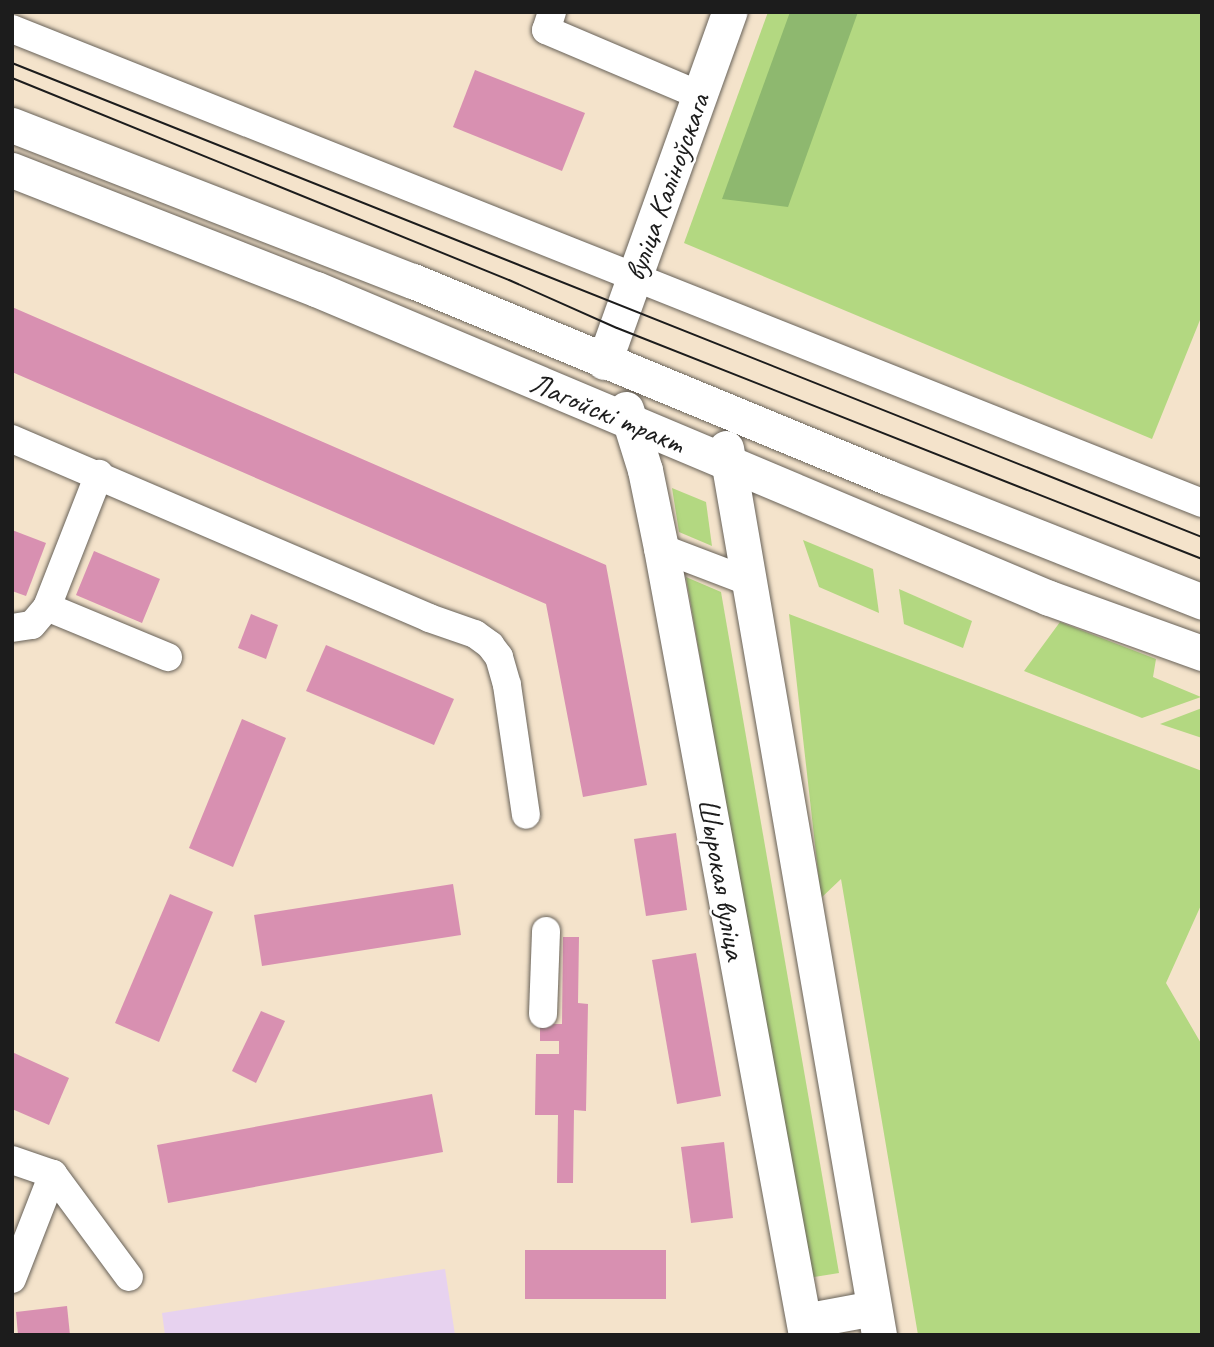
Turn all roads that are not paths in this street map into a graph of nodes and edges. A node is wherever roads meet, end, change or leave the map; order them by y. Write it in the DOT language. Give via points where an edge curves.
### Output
graph roads {
  1 [pos="552,12"];
  2 [pos="729,12"];
  3 [pos="12,29"];
  4 [pos="699,94"];
  5 [pos="12,124"];
  6 [pos="12,170"];
  7 [pos="635,276"];
  8 [pos="604,362"];
  9 [pos="718,408"];
  10 [pos="633,425"];
  11 [pos="12,439"];
  12 [pos="730,465"];
  13 [pos="99,474"];
  14 [pos="778,485"];
  15 [pos="1202,503"];
  16 [pos="738,508"];
  17 [pos="661,548"];
  18 [pos="750,582"];
  19 [pos="1202,602"];
  20 [pos="47,607"];
  21 [pos="12,628"];
  22 [pos="1202,653"];
  23 [pos="168,657"];
  24 [pos="526,815"];
  25 [pos="546,931"];
  26 [pos="542,1014"];
  27 [pos="12,1160"];
  28 [pos="52,1174"];
  29 [pos="130,1276"];
  30 [pos="12,1279"];
  31 [pos="877,1322"];
  32 [pos="805,1328"];
  1 -- 4 [label="street" via="546,30"];
  2 -- 4 [label="main road, вуліца Каліноўскага"];
  3 -- 7 [label="street"];
  4 -- 7 [label="main road, вуліца Каліноўскага"];
  5 -- 8 [label="main road, Лагойскі тракт" via="412,281"];
  6 -- 10 [label="main road, Лагойскі тракт" via="316,289"];
  7 -- 8 [label="main road, вуліца Каліноўскага"];
  7 -- 15 [label="street"];
  8 -- 9 [label="main road, Лагойскі тракт"];
  8 -- 10 [label="main road, Шырокая вуліца"];
  9 -- 12 [label="main road"];
  9 -- 19 [label="main road, Лагойскі тракт"];
  10 -- 12 [label="main road, Лагойскі тракт"];
  10 -- 17 [label="main road, Шырокая вуліца"];
  11 -- 13 [label="street"];
  12 -- 14 [label="main road, Лагойскі тракт"];
  12 -- 16 [label="main road"];
  13 -- 20 [label="street"];
  13 -- 24 [label="street" via="474,634 490,645 508,685"];
  14 -- 16 [label="main road" via="748,489"];
  14 -- 22 [label="main road, Лагойскі тракт" via="1049,598"];
  16 -- 18 [label="main road"];
  17 -- 18 [label="street"];
  17 -- 32 [label="main road, Шырокая вуліца"];
  18 -- 31 [label="main road"];
  20 -- 21 [label="street" via="32,625"];
  20 -- 23 [label="street"];
  25 -- 26 [label="street"];
  27 -- 28 [label="street"];
  28 -- 29 [label="street"];
  28 -- 30 [label="street"];
  31 -- 32 [label="main road"];
}
